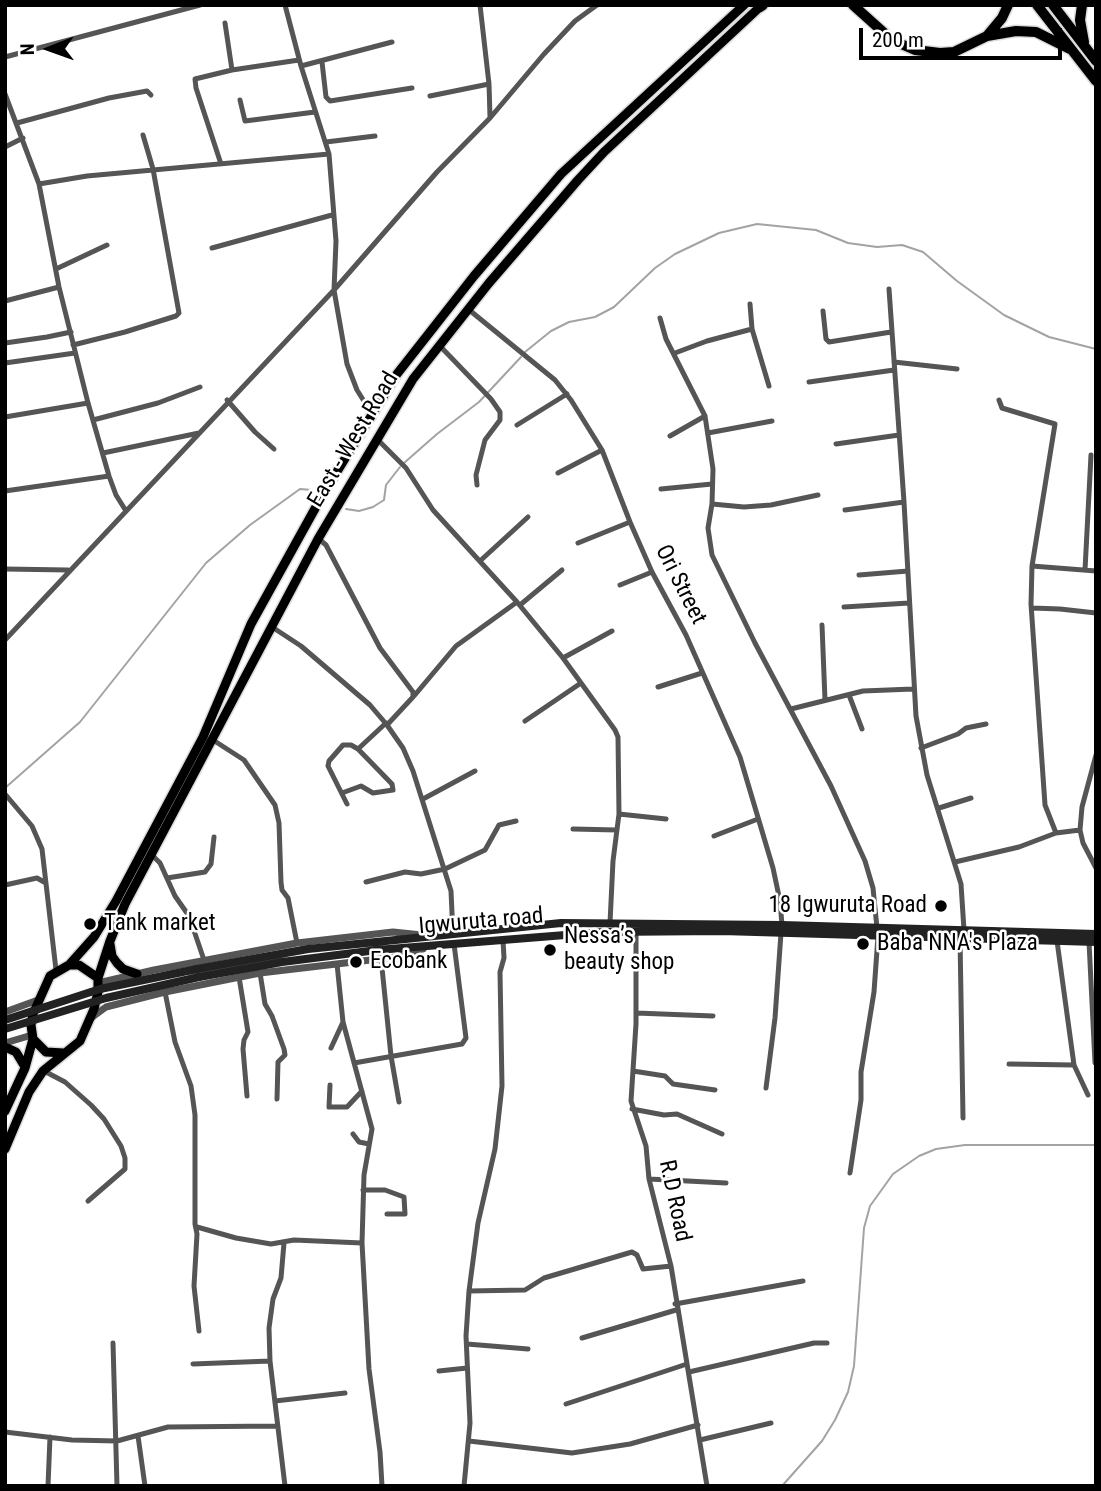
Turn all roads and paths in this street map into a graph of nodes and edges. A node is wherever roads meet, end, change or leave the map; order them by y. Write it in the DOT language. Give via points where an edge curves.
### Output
graph roads {
  1 [pos="200,5"];
  2 [pos="285,5"];
  3 [pos="480,5"];
  4 [pos="597,5"];
  5 [pos="744,5"];
  6 [pos="853,5"];
  7 [pos="1008,5"];
  8 [pos="1037,5"];
  9 [pos="1053,5"];
  10 [pos="1082,5"];
  11 [pos="762,6"];
  12 [pos="225,23"];
  13 [pos="987,36"];
  14 [pos="392,43"];
  15 [pos="1070,49"];
  16 [pos="1088,52"];
  17 [pos="5,57"];
  18 [pos="687,58"];
  19 [pos="1096,61"];
  20 [pos="322,62"];
  21 [pos="300,63"];
  22 [pos="694,67"];
  23 [pos="232,70"];
  24 [pos="1096,82"];
  25 [pos="489,84"];
  26 [pos="412,88"];
  27 [pos="5,94"];
  28 [pos="151,95"];
  29 [pos="430,96"];
  30 [pos="240,100"];
  31 [pos="7,103"];
  32 [pos="315,112"];
  33 [pos="490,118"];
  34 [pos="17,123"];
  35 [pos="142,135"];
  36 [pos="374,136"];
  37 [pos="23,138"];
  38 [pos="326,142"];
  39 [pos="5,147"];
  40 [pos="329,154"];
  41 [pos="221,164"];
  42 [pos="153,169"];
  43 [pos="39,184"];
  44 [pos="332,215"];
  45 [pos="107,245"];
  46 [pos="212,248"];
  47 [pos="56,269"];
  48 [pos="60,287"];
  49 [pos="334,289"];
  50 [pos="889,289"];
  51 [pos="5,301"];
  52 [pos="750,304"];
  53 [pos="468,309"];
  54 [pos="823,310"];
  55 [pos="660,318"];
  56 [pos="752,328"];
  57 [pos="71,331"];
  58 [pos="891,332"];
  59 [pos="5,343"];
  60 [pos="73,345"];
  61 [pos="439,345"];
  62 [pos="75,353"];
  63 [pos="675,353"];
  64 [pos="894,362"];
  65 [pos="5,363"];
  66 [pos="894,369"];
  67 [pos="957,369"];
  68 [pos="809,383"];
  69 [pos="769,386"];
  70 [pos="200,387"];
  71 [pos="567,394"];
  72 [pos="228,400"];
  73 [pos="999,400"];
  74 [pos="89,403"];
  75 [pos="372,414"];
  76 [pos="705,416"];
  77 [pos="5,417"];
  78 [pos="93,420"];
  79 [pos="772,421"];
  80 [pos="517,425"];
  81 [pos="199,433"];
  82 [pos="708,433"];
  83 [pos="899,435"];
  84 [pos="670,436"];
  85 [pos="377,439"];
  86 [pos="836,444"];
  87 [pos="274,449"];
  88 [pos="603,450"];
  89 [pos="103,453"];
  90 [pos="1091,455"];
  91 [pos="558,473"];
  92 [pos="109,476"];
  93 [pos="712,484"];
  94 [pos="477,485"];
  95 [pos="661,489"];
  96 [pos="5,491"];
  97 [pos="818,495"];
  98 [pos="904,502"];
  99 [pos="712,505"];
  100 [pos="845,510"];
  101 [pos="126,511"];
  102 [pos="528,517"];
  103 [pos="630,522"];
  104 [pos="318,538"];
  105 [pos="578,543"];
  106 [pos="480,561"];
  107 [pos="1032,566"];
  108 [pos="5,569"];
  109 [pos="68,570"];
  110 [pos="562,570"];
  111 [pos="1085,570"];
  112 [pos="908,571"];
  113 [pos="1096,571"];
  114 [pos="652,572"];
  115 [pos="859,575"];
  116 [pos="620,585"];
  117 [pos="909,603"];
  118 [pos="518,604"];
  119 [pos="844,607"];
  120 [pos="1032,608"];
  121 [pos="1096,613"];
  122 [pos="822,625"];
  123 [pos="272,627"];
  124 [pos="612,631"];
  125 [pos="5,640"];
  126 [pos="563,658"];
  127 [pos="702,673"];
  128 [pos="581,682"];
  129 [pos="658,687"];
  130 [pos="913,688"];
  131 [pos="849,695"];
  132 [pos="414,696"];
  133 [pos="825,700"];
  134 [pos="791,709"];
  135 [pos="525,721"];
  136 [pos="386,724"];
  137 [pos="986,724"];
  138 [pos="862,729"];
  139 [pos="214,740"];
  140 [pos="921,748"];
  141 [pos="358,749"];
  142 [pos="1095,758"];
  143 [pos="475,771"];
  144 [pos="342,793"];
  145 [pos="5,794"];
  146 [pos="971,798"];
  147 [pos="169,799"];
  148 [pos="423,799"];
  149 [pos="179,802"];
  150 [pos="347,804"];
  151 [pos="939,808"];
  152 [pos="619,814"];
  153 [pos="666,819"];
  154 [pos="758,819"];
  155 [pos="516,821"];
  156 [pos="573,829"];
  157 [pos="617,830"];
  158 [pos="1080,830"];
  159 [pos="1056,833"];
  160 [pos="714,836"];
  161 [pos="214,837"];
  162 [pos="1096,848"];
  163 [pos="1086,849"];
  164 [pos="151,854"];
  165 [pos="955,862"];
  166 [pos="1096,868"];
  167 [pos="445,869"];
  168 [pos="167,878"];
  169 [pos="44,882"];
  170 [pos="366,882"];
  171 [pos="5,886"];
  172 [pos="610,923"];
  173 [pos="636,926"];
  174 [pos="782,929"];
  175 [pos="878,932"];
  176 [pos="962,934"];
  177 [pos="1096,934"];
  178 [pos="429,936"];
  179 [pos="454,940"];
  180 [pos="503,940"];
  181 [pos="110,941"];
  182 [pos="1057,941"];
  183 [pos="1092,942"];
  184 [pos="297,943"];
  185 [pos="431,946"];
  186 [pos="381,958"];
  187 [pos="204,960"];
  188 [pos="337,964"];
  189 [pos="69,965"];
  190 [pos="56,970"];
  191 [pos="198,973"];
  192 [pos="260,973"];
  193 [pos="136,974"];
  194 [pos="239,977"];
  195 [pos="98,980"];
  196 [pos="165,992"];
  197 [pos="38,1000"];
  198 [pos="96,1001"];
  199 [pos="5,1012"];
  200 [pos="636,1013"];
  201 [pos="713,1016"];
  202 [pos="90,1018"];
  203 [pos="5,1020"];
  204 [pos="343,1022"];
  205 [pos="5,1030"];
  206 [pos="32,1037"];
  207 [pos="5,1045"];
  208 [pos="331,1048"];
  209 [pos="67,1053"];
  210 [pos="391,1056"];
  211 [pos="354,1063"];
  212 [pos="1096,1063"];
  213 [pos="1009,1064"];
  214 [pos="1074,1065"];
  215 [pos="25,1068"];
  216 [pos="43,1071"];
  217 [pos="633,1071"];
  218 [pos="330,1085"];
  219 [pos="766,1088"];
  220 [pos="715,1090"];
  221 [pos="362,1091"];
  222 [pos="1088,1095"];
  223 [pos="247,1096"];
  224 [pos="277,1099"];
  225 [pos="400,1102"];
  226 [pos="632,1109"];
  227 [pos="5,1111"];
  228 [pos="963,1118"];
  229 [pos="353,1133"];
  230 [pos="722,1134"];
  231 [pos="369,1144"];
  232 [pos="5,1149"];
  233 [pos="850,1173"];
  234 [pos="649,1179"];
  235 [pos="726,1183"];
  236 [pos="363,1190"];
  237 [pos="88,1201"];
  238 [pos="387,1214"];
  239 [pos="197,1227"];
  240 [pos="284,1243"];
  241 [pos="362,1243"];
  242 [pos="671,1266"];
  243 [pos="803,1281"];
  244 [pos="469,1291"];
  245 [pos="676,1307"];
  246 [pos="199,1331"];
  247 [pos="582,1338"];
  248 [pos="113,1343"];
  249 [pos="827,1343"];
  250 [pos="467,1344"];
  251 [pos="528,1349"];
  252 [pos="270,1361"];
  253 [pos="193,1364"];
  254 [pos="687,1364"];
  255 [pos="467,1368"];
  256 [pos="439,1371"];
  257 [pos="689,1372"];
  258 [pos="345,1393"];
  259 [pos="275,1401"];
  260 [pos="566,1404"];
  261 [pos="771,1423"];
  262 [pos="698,1425"];
  263 [pos="278,1426"];
  264 [pos="5,1432"];
  265 [pos="138,1436"];
  266 [pos="50,1437"];
  267 [pos="700,1440"];
  268 [pos="117,1441"];
  269 [pos="468,1441"];
  270 [pos="48,1486"];
  271 [pos="117,1486"];
  272 [pos="145,1486"];
  273 [pos="285,1486"];
  274 [pos="382,1486"];
  275 [pos="464,1486"];
  276 [pos="707,1486"];
  1 -- 17 [label="street"];
  2 -- 21 [label="street"];
  3 -- 25 [label="street"];
  4 -- 33 [label="street" via="575,21"];
  5 -- 18 [label="main road, East - West Road"];
  6 -- 13 [label="highway" via="892,40 915,50 954,52"];
  7 -- 13 [label="highway"];
  8 -- 15 [label="highway"];
  9 -- 16 [label="highway"];
  10 -- 16 [label="highway" via="1081,30"];
  11 -- 22 [label="main road, East - West Road"];
  12 -- 23 [label="street"];
  13 -- 15 [label="highway" via="1036,32"];
  14 -- 20 [label="street"];
  15 -- 24 [label="highway"];
  16 -- 19 [label="highway"];
  18 -- 22 [label="main road"];
  18 -- 75 [label="main road, East - West Road" via="561,174 431,328"];
  20 -- 21 [label="street"];
  20 -- 26 [label="street" via="330,102"];
  21 -- 23 [label="street"];
  21 -- 32 [label="street"];
  22 -- 53 [label="main road, East - West Road" via="578,180"];
  23 -- 41 [label="street" via="202,75 195,81"];
  25 -- 29 [label="street"];
  25 -- 33 [label="street"];
  27 -- 31 [label="street"];
  28 -- 34 [label="street" via="147,91 109,98"];
  30 -- 32 [label="street" via="249,122"];
  31 -- 34 [label="street"];
  32 -- 38 [label="street"];
  33 -- 49 [label="street"];
  34 -- 37 [label="street"];
  35 -- 42 [label="street"];
  36 -- 38 [label="street"];
  37 -- 39 [label="street"];
  37 -- 43 [label="street"];
  38 -- 40 [label="street"];
  40 -- 41 [label="street"];
  40 -- 44 [label="street"];
  41 -- 42 [label="street"];
  42 -- 43 [label="street"];
  42 -- 60 [label="street" via="179,313"];
  43 -- 47 [label="street"];
  44 -- 46 [label="street"];
  44 -- 49 [label="street"];
  45 -- 47 [label="street"];
  47 -- 48 [label="street"];
  48 -- 51 [label="street"];
  48 -- 57 [label="street"];
  49 -- 72 [label="street"];
  49 -- 75 [label="street" via="349,371"];
  50 -- 58 [label="street"];
  52 -- 56 [label="street"];
  53 -- 61 [label="main road, East - West Road"];
  53 -- 71 [label="street, Ori Street"];
  54 -- 58 [label="street" via="828,342"];
  55 -- 63 [label="street"];
  56 -- 63 [label="street"];
  56 -- 69 [label="street"];
  57 -- 59 [label="street"];
  57 -- 60 [label="street"];
  58 -- 64 [label="street"];
  60 -- 62 [label="street"];
  61 -- 85 [label="main road, East - West Road"];
  61 -- 94 [label="street" via="500,412 500,420 485,440"];
  62 -- 65 [label="street"];
  62 -- 74 [label="street"];
  63 -- 76 [label="street"];
  64 -- 66 [label="street"];
  64 -- 67 [label="street"];
  66 -- 68 [label="street"];
  66 -- 83 [label="street"];
  70 -- 78 [label="street"];
  71 -- 80 [label="street"];
  71 -- 88 [label="street, Ori Street"];
  72 -- 81 [label="street"];
  72 -- 87 [label="street"];
  73 -- 107 [label="street" via="1002,408 1055,424"];
  74 -- 77 [label="street"];
  74 -- 78 [label="street"];
  75 -- 147 [label="main road, East - West Road" via="251,624 203,737"];
  76 -- 82 [label="street"];
  76 -- 84 [label="street"];
  78 -- 89 [label="street"];
  79 -- 82 [label="street"];
  81 -- 89 [label="street"];
  81 -- 101 [label="street"];
  82 -- 93 [label="street"];
  83 -- 86 [label="street"];
  83 -- 98 [label="street"];
  85 -- 104 [label="main road, East - West Road"];
  85 -- 106 [label="street"];
  88 -- 91 [label="street"];
  88 -- 103 [label="street, Ori Street"];
  89 -- 92 [label="street"];
  90 -- 111 [label="street"];
  92 -- 96 [label="street"];
  92 -- 101 [label="street"];
  93 -- 95 [label="street"];
  93 -- 99 [label="street"];
  97 -- 99 [label="street" via="771,505"];
  98 -- 100 [label="street"];
  98 -- 112 [label="street"];
  99 -- 134 [label="street" via="708,528 712,555"];
  101 -- 109 [label="street"];
  102 -- 106 [label="street"];
  103 -- 105 [label="street"];
  103 -- 114 [label="street, Ori Street"];
  104 -- 123 [label="main road, East - West Road"];
  104 -- 132 [label="street" via="326,545 380,648"];
  106 -- 118 [label="street"];
  107 -- 111 [label="street"];
  107 -- 120 [label="street"];
  108 -- 109 [label="street"];
  109 -- 125 [label="street"];
  110 -- 118 [label="street"];
  111 -- 113 [label="street"];
  112 -- 115 [label="street"];
  112 -- 117 [label="street"];
  114 -- 116 [label="street"];
  114 -- 127 [label="street, Ori Street"];
  117 -- 119 [label="street"];
  117 -- 130 [label="street"];
  118 -- 126 [label="street"];
  118 -- 132 [label="street" via="456,646"];
  120 -- 121 [label="street"];
  120 -- 159 [label="street" via="1045,805"];
  122 -- 133 [label="street"];
  123 -- 136 [label="street" via="334,673"];
  123 -- 139 [label="main road, East - West Road"];
  124 -- 126 [label="street"];
  126 -- 128 [label="street"];
  127 -- 129 [label="street"];
  127 -- 154 [label="street, Ori Street" via="740,757"];
  128 -- 135 [label="street"];
  128 -- 152 [label="street" via="618,737"];
  130 -- 131 [label="street"];
  130 -- 140 [label="street"];
  131 -- 133 [label="street"];
  131 -- 138 [label="street"];
  132 -- 136 [label="street"];
  133 -- 134 [label="street"];
  134 -- 175 [label="street" via="865,861"];
  136 -- 141 [label="street"];
  136 -- 148 [label="street" via="408,760"];
  137 -- 140 [label="street"];
  139 -- 149 [label="main road, East - West Road"];
  139 -- 184 [label="street" via="244,760 275,805 282,890 288,898"];
  140 -- 151 [label="street"];
  141 -- 144 [label="street" via="343,745 329,761"];
  141 -- 144 [label="street" via="393,790 375,793 361,786"];
  142 -- 158 [label="street"];
  143 -- 148 [label="street"];
  144 -- 150 [label="street"];
  145 -- 169 [label="street" via="32,826 42,849"];
  146 -- 151 [label="street"];
  147 -- 149 [label="main road"];
  147 -- 189 [label="main road, East - West Road" via="94,937"];
  148 -- 167 [label="street"];
  149 -- 164 [label="main road, East - West Road"];
  151 -- 165 [label="street"];
  152 -- 153 [label="street"];
  152 -- 157 [label="street"];
  154 -- 160 [label="street"];
  154 -- 174 [label="street, Ori Street" via="780,901"];
  155 -- 167 [label="street" via="499,825 485,850"];
  156 -- 157 [label="street"];
  157 -- 172 [label="street"];
  158 -- 159 [label="street"];
  158 -- 163 [label="street"];
  159 -- 165 [label="street"];
  161 -- 168 [label="street" via="211,864 205,872"];
  162 -- 163 [label="street"];
  163 -- 166 [label="street"];
  164 -- 168 [label="street"];
  164 -- 181 [label="main road, East - West Road"];
  165 -- 176 [label="street" via="964,905"];
  167 -- 170 [label="street" via="405,872"];
  167 -- 179 [label="street"];
  168 -- 187 [label="street" via="189,916"];
  169 -- 171 [label="street" via="37,878"];
  169 -- 190 [label="street"];
  172 -- 173 [label="main road, Igwuruta road"];
  172 -- 179 [label="main road, Igwuruta road" via="561,923"];
  173 -- 174 [label="main road, Igwuruta road"];
  173 -- 180 [label="main road, Igwuruta road"];
  173 -- 200 [label="street, R.D Road"];
  174 -- 175 [label="main road, Igwuruta road"];
  174 -- 219 [label="street, Ori Street"];
  175 -- 176 [label="main road, Igwuruta road"];
  175 -- 233 [label="street"];
  176 -- 177 [label="main road, Igwuruta road"];
  176 -- 182 [label="main road, Igwuruta road"];
  176 -- 228 [label="street"];
  178 -- 179 [label="main road, Igwuruta road"];
  178 -- 184 [label="street" via="393,932"];
  178 -- 191 [label="main road, Igwuruta road" via="308,949"];
  179 -- 180 [label="main road, Igwuruta road"];
  179 -- 185 [label="main road, Igwuruta road"];
  179 -- 210 [label="street" via="466,1038 463,1044"];
  180 -- 244 [label="street" via="502,1086"];
  181 -- 193 [label="main road" via="117,963"];
  181 -- 195 [label="main road, East - West Road"];
  182 -- 183 [label="main road, Igwuruta road"];
  182 -- 214 [label="street"];
  183 -- 212 [label="street"];
  184 -- 187 [label="street"];
  185 -- 186 [label="street"];
  185 -- 191 [label="main road, Igwuruta road"];
  186 -- 188 [label="street"];
  186 -- 210 [label="street"];
  187 -- 193 [label="street"];
  188 -- 192 [label="street"];
  188 -- 204 [label="street"];
  189 -- 190 [label="main road"];
  189 -- 195 [label="main road" via="79,965"];
  190 -- 197 [label="main road"];
  191 -- 198 [label="main road, Igwuruta road, bridge"];
  191 -- 203 [label="main road, bridge" via="100,989"];
  192 -- 194 [label="street"];
  192 -- 224 [label="street" via="265,1004 285,1049 278,1062"];
  193 -- 195 [label="street"];
  194 -- 196 [label="street"];
  194 -- 223 [label="street" via="248,1032 243,1049"];
  195 -- 198 [label="main road"];
  196 -- 202 [label="street" via="106,1007"];
  196 -- 239 [label="street" via="195,1115"];
  197 -- 199 [label="street"];
  197 -- 206 [label="main road"];
  198 -- 202 [label="main road"];
  198 -- 205 [label="main road, Igwuruta road, bridge"];
  200 -- 201 [label="street"];
  200 -- 217 [label="street, R.D Road"];
  202 -- 209 [label="main road" via="80,1041"];
  204 -- 208 [label="street"];
  204 -- 211 [label="street"];
  206 -- 207 [label="street"];
  206 -- 209 [label="main road" via="46,1052"];
  206 -- 215 [label="main road"];
  207 -- 215 [label="main road" via="16,1052"];
  209 -- 216 [label="main road"];
  210 -- 211 [label="street"];
  210 -- 225 [label="street"];
  211 -- 221 [label="street"];
  213 -- 214 [label="street"];
  214 -- 222 [label="street"];
  215 -- 227 [label="main road"];
  216 -- 232 [label="main road"];
  216 -- 237 [label="street" via="65,1082 91,1105 121,1146 125,1169"];
  217 -- 220 [label="street" via="666,1076 673,1084"];
  217 -- 226 [label="street, R.D Road"];
  218 -- 221 [label="street" via="329,1107 347,1107"];
  221 -- 231 [label="street" via="372,1129"];
  226 -- 230 [label="street" via="677,1114"];
  226 -- 234 [label="street, R.D Road" via="646,1146"];
  229 -- 231 [label="street" via="359,1142"];
  231 -- 236 [label="street"];
  234 -- 235 [label="street"];
  234 -- 242 [label="street, R.D Road"];
  236 -- 238 [label="street" via="385,1190 404,1197 404,1215"];
  236 -- 241 [label="street"];
  239 -- 240 [label="street" via="236,1238"];
  239 -- 246 [label="street" via="194,1286"];
  240 -- 241 [label="street"];
  240 -- 252 [label="street" via="269,1328"];
  241 -- 274 [label="street"];
  242 -- 244 [label="street" via="643,1269 632,1252 544,1278 525,1290"];
  242 -- 245 [label="street, R.D Road"];
  243 -- 245 [label="street"];
  244 -- 250 [label="street"];
  245 -- 247 [label="street"];
  245 -- 254 [label="street, R.D Road"];
  248 -- 268 [label="street"];
  249 -- 257 [label="street"];
  250 -- 251 [label="street"];
  250 -- 255 [label="street"];
  252 -- 253 [label="street"];
  252 -- 259 [label="street"];
  254 -- 257 [label="street, R.D Road"];
  254 -- 260 [label="street"];
  255 -- 256 [label="street"];
  255 -- 269 [label="street"];
  257 -- 262 [label="street, R.D Road"];
  258 -- 259 [label="street"];
  259 -- 263 [label="street"];
  261 -- 267 [label="street"];
  262 -- 267 [label="street, R.D Road"];
  262 -- 269 [label="street" via="630,1444 572,1452"];
  263 -- 265 [label="street" via="168,1427"];
  263 -- 273 [label="street"];
  264 -- 266 [label="street"];
  265 -- 268 [label="street"];
  265 -- 272 [label="street"];
  266 -- 268 [label="street"];
  266 -- 270 [label="street"];
  267 -- 276 [label="street, R.D Road"];
  268 -- 271 [label="street"];
  269 -- 275 [label="street"];
}
